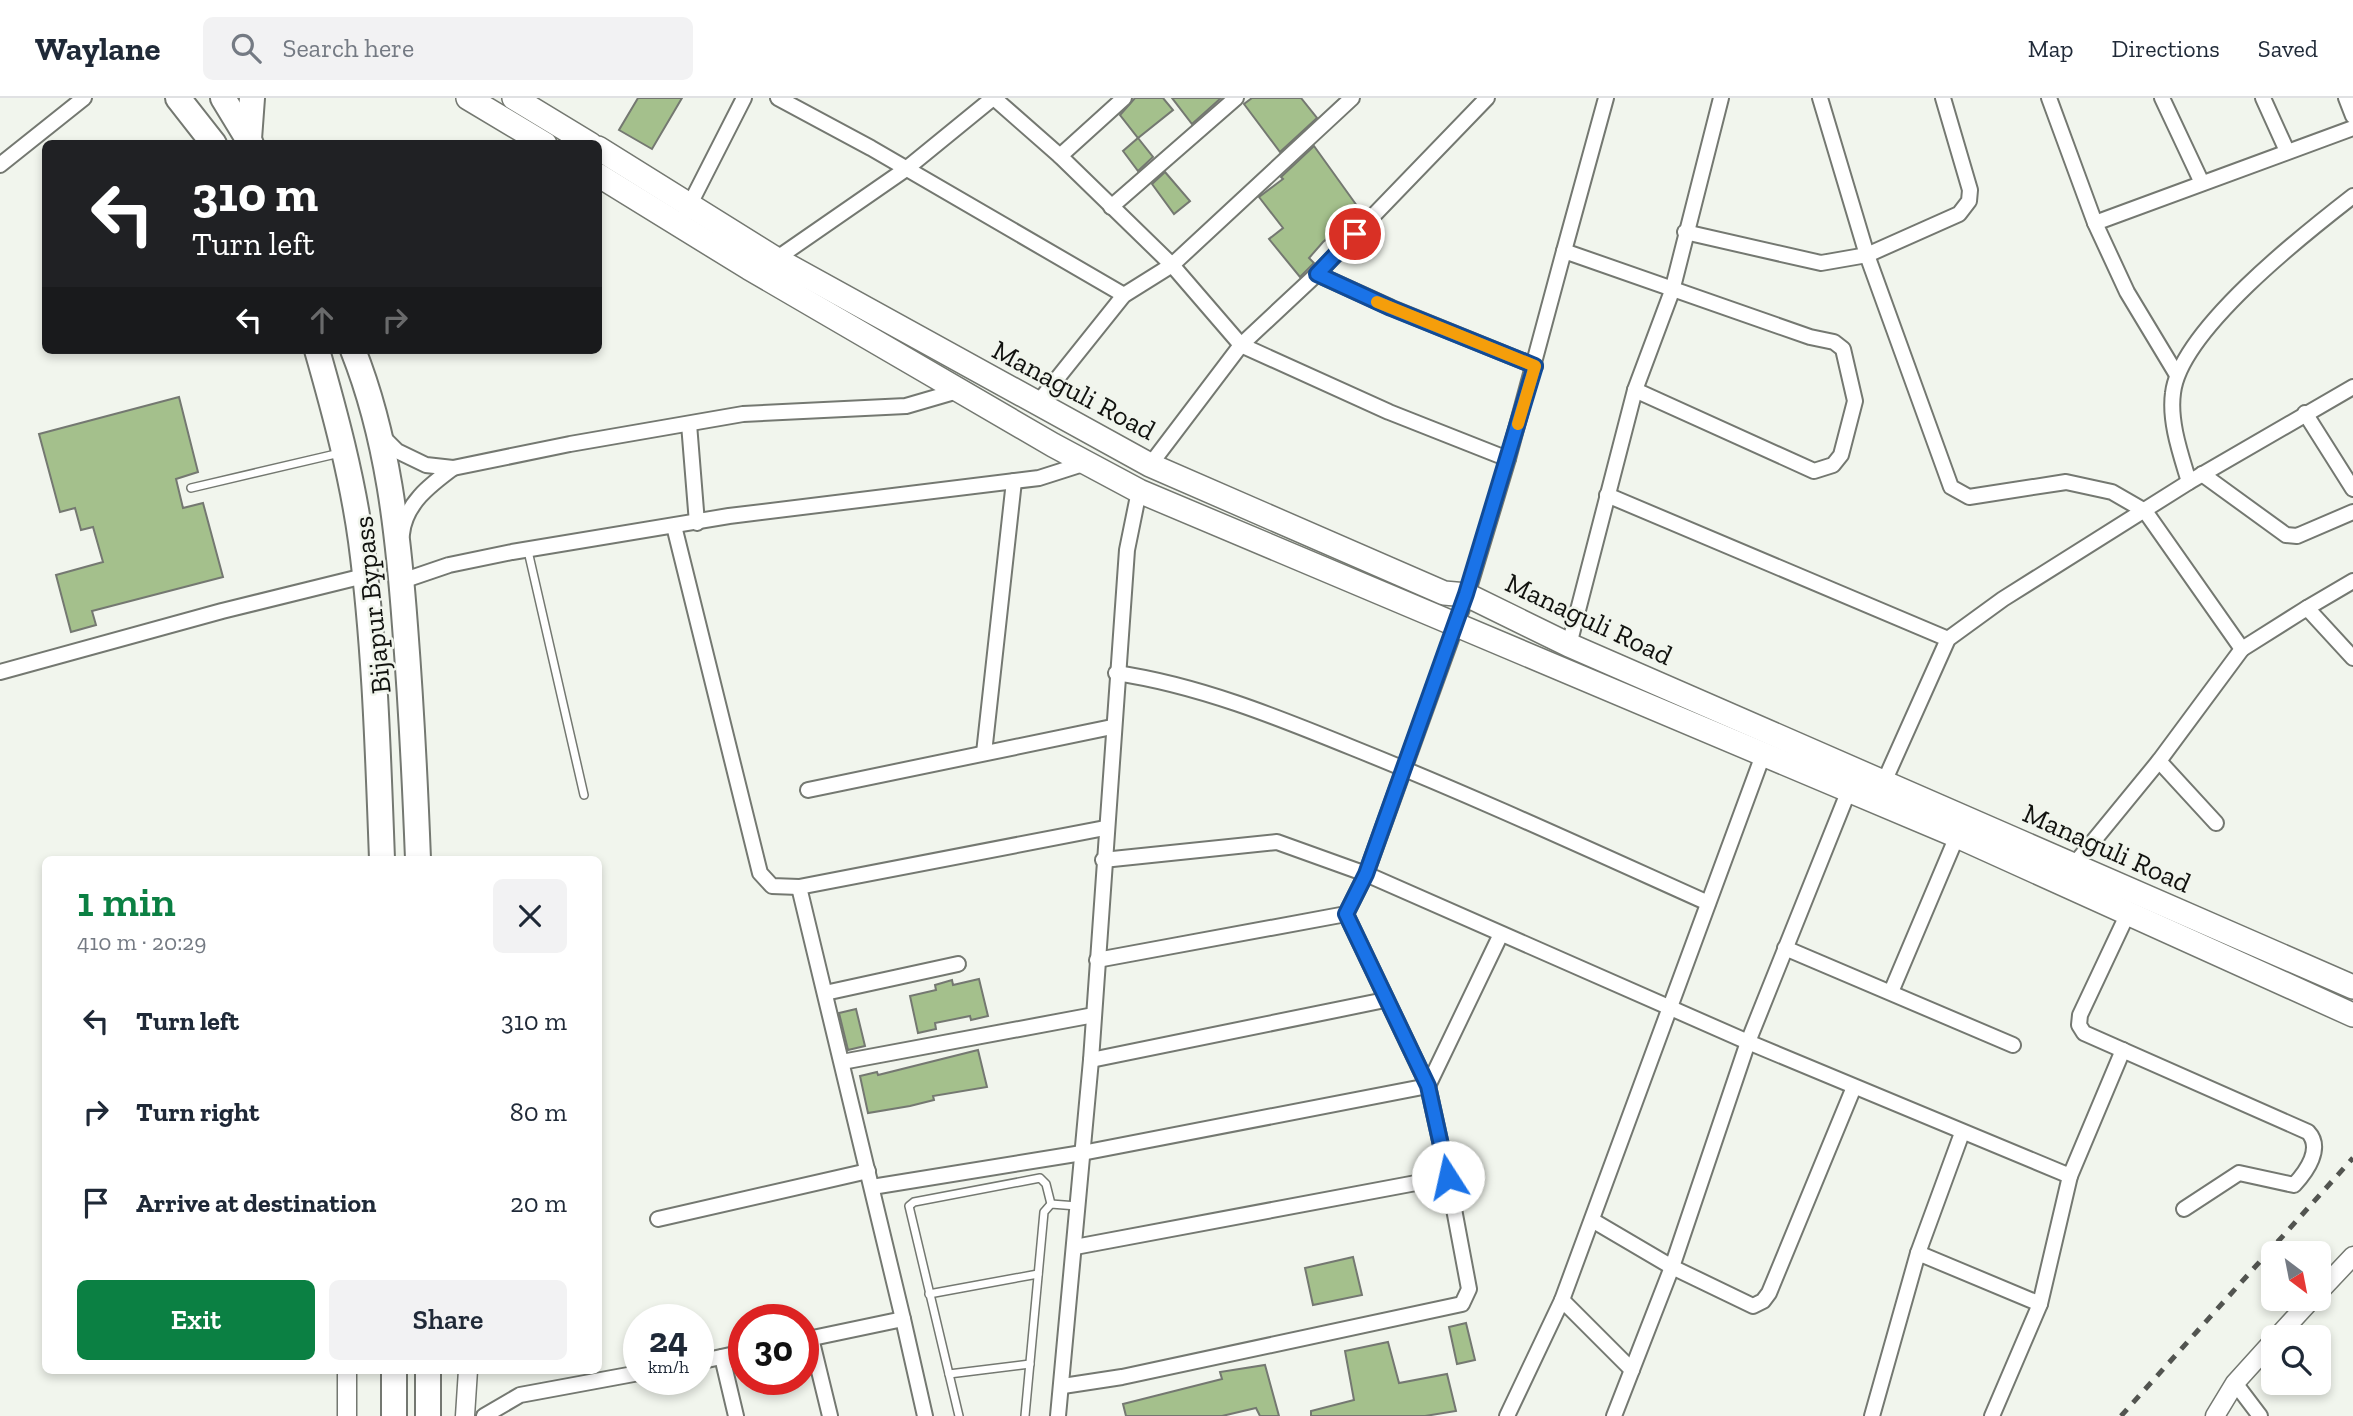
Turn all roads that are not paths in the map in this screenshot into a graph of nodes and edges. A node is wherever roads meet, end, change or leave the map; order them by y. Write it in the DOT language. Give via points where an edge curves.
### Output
graph roads {
  1 [pos="84,98"];
  2 [pos="179,98"];
  3 [pos="223,98"];
  4 [pos="252,98"];
  5 [pos="468,98"];
  6 [pos="514,98"];
  7 [pos="744,98"];
  8 [pos="778,98"];
  9 [pos="993,98"];
  10 [pos="1124,98"];
  11 [pos="1236,98"];
  12 [pos="1352,98"];
  13 [pos="1487,98"];
  14 [pos="1606,98"];
  15 [pos="1721,98"];
  16 [pos="1820,98"];
  17 [pos="1943,98"];
  18 [pos="2049,98"];
  19 [pos="2162,98"];
  20 [pos="2263,98"];
  21 [pos="2346,98"];
  22 [pos="2353,116"];
  23 [pos="2353,128"];
  24 [pos="211,140"];
  25 [pos="249,140"];
  26 [pos="250,140"];
  27 [pos="538,140"];
  28 [pos="583,140"];
  29 [pos="602,151"];
  30 [pos="2287,151"];
  31 [pos="1060,156"];
  32 [pos="0,165"];
  33 [pos="906,169"];
  34 [pos="602,177"];
  35 [pos="2202,183"];
  36 [pos="2353,196"];
  37 [pos="1111,207"];
  38 [pos="685,214"];
  39 [pos="2095,223"];
  40 [pos="1685,232"];
  41 [pos="1564,251"];
  42 [pos="1867,255"];
  43 [pos="776,259"];
  44 [pos="1172,265"];
  45 [pos="1317,274"];
  46 [pos="1672,290"];
  47 [pos="1124,295"];
  48 [pos="1241,345"];
  49 [pos="318,354"];
  50 [pos="354,354"];
  51 [pos="1535,366"];
  52 [pos="2178,375"];
  53 [pos="2353,387"];
  54 [pos="962,390"];
  55 [pos="1635,390"];
  56 [pos="1036,405"];
  57 [pos="2305,413"];
  58 [pos="689,424"];
  59 [pos="381,435"];
  60 [pos="344,452"];
  61 [pos="1508,459"];
  62 [pos="1086,463"];
  63 [pos="1150,465"];
  64 [pos="453,468"];
  65 [pos="2202,474"];
  66 [pos="1014,481"];
  67 [pos="2189,482"];
  68 [pos="191,488"];
  69 [pos="2353,489"];
  70 [pos="1139,491"];
  71 [pos="1606,495"];
  72 [pos="2145,511"];
  73 [pos="2353,512"];
  74 [pos="697,523"];
  75 [pos="674,526"];
  76 [pos="399,551"];
  77 [pos="528,551"];
  78 [pos="364,576"];
  79 [pos="402,581"];
  80 [pos="2353,581"];
  81 [pos="1466,594"];
  82 [pos="2307,608"];
  83 [pos="1456,624"];
  84 [pos="1948,639"];
  85 [pos="1569,645"];
  86 [pos="2242,649"];
  87 [pos="2353,657"];
  88 [pos="0,672"];
  89 [pos="1116,673"];
  90 [pos="1112,727"];
  91 [pos="984,753"];
  92 [pos="1763,755"];
  93 [pos="2159,761"];
  94 [pos="1403,768"];
  95 [pos="1884,782"];
  96 [pos="808,790"];
  97 [pos="1849,790"];
  98 [pos="583,794"];
  99 [pos="2216,823"];
  100 [pos="1105,828"];
  101 [pos="1956,836"];
  102 [pos="382,856"];
  103 [pos="418,856"];
  104 [pos="1103,860"];
  105 [pos="2073,866"];
  106 [pos="1366,874"];
  107 [pos="799,887"];
  108 [pos="1708,903"];
  109 [pos="2129,911"];
  110 [pos="1346,914"];
  111 [pos="1501,934"];
  112 [pos="1785,948"];
  113 [pos="1097,960"];
  114 [pos="958,964"];
  115 [pos="2353,987"];
  116 [pos="1891,992"];
  117 [pos="825,993"];
  118 [pos="1385,1000"];
  119 [pos="1669,1007"];
  120 [pos="2353,1014"];
  121 [pos="1094,1015"];
  122 [pos="1748,1042"];
  123 [pos="2013,1045"];
  124 [pos="2123,1050"];
  125 [pos="1091,1060"];
  126 [pos="842,1062"];
  127 [pos="1428,1086"];
  128 [pos="1854,1087"];
  129 [pos="1962,1133"];
  130 [pos="1082,1153"];
  131 [pos="867,1171"];
  132 [pos="2070,1176"];
  133 [pos="1448,1177"];
  134 [pos="872,1187"];
  135 [pos="1051,1204"];
  136 [pos="1078,1206"];
  137 [pos="2184,1209"];
  138 [pos="659,1219"];
  139 [pos="1591,1220"];
  140 [pos="1075,1247"];
  141 [pos="1918,1253"];
  142 [pos="2353,1256"];
  143 [pos="1672,1267"];
  144 [pos="1038,1274"];
  145 [pos="2331,1279"];
  146 [pos="929,1294"];
  147 [pos="1562,1300"];
  148 [pos="2040,1304"];
  149 [pos="2301,1311"];
  150 [pos="903,1319"];
  151 [pos="2288,1325"];
  152 [pos="819,1336"];
  153 [pos="2261,1354"];
  154 [pos="728,1356"];
  155 [pos="722,1357"];
  156 [pos="714,1359"];
  157 [pos="1030,1364"];
  158 [pos="1632,1370"];
  159 [pos="347,1374"];
  160 [pos="394,1374"];
  161 [pos="428,1374"];
  162 [pos="468,1374"];
  163 [pos="949,1374"];
  164 [pos="623,1376"];
  165 [pos="819,1379"];
  166 [pos="2235,1383"];
  167 [pos="1063,1386"];
  168 [pos="2264,1414"];
  169 [pos="347,1416"];
  170 [pos="394,1416"];
  171 [pos="428,1416"];
  172 [pos="465,1416"];
  173 [pos="484,1416"];
  174 [pos="736,1416"];
  175 [pos="830,1416"];
  176 [pos="926,1416"];
  177 [pos="959,1416"];
  178 [pos="1025,1416"];
  179 [pos="1059,1416"];
  180 [pos="1507,1416"];
  181 [pos="1614,1416"];
  182 [pos="1872,1416"];
  183 [pos="1992,1416"];
  184 [pos="2215,1416"];
  1 -- 32 [label="street"];
  2 -- 24 [label="highway"];
  3 -- 25 [label="highway"];
  4 -- 26 [label="highway"];
  5 -- 27 [label="main road"];
  6 -- 28 [label="main road"];
  7 -- 38 [label="street"];
  8 -- 33 [label="street"];
  9 -- 31 [label="street"];
  9 -- 33 [label="street"];
  10 -- 31 [label="street"];
  11 -- 37 [label="street"];
  12 -- 44 [label="street"];
  13 -- 45 [label="street"];
  14 -- 41 [label="street"];
  15 -- 40 [label="street"];
  16 -- 42 [label="street"];
  17 -- 42 [label="street" via="1970,190 1969,201 1959,214"];
  18 -- 39 [label="street"];
  19 -- 35 [label="street"];
  20 -- 30 [label="street"];
  21 -- 22 [label="street"];
  23 -- 30 [label="street"];
  29 -- 38 [label="main road, Managuli Road"];
  30 -- 35 [label="street"];
  31 -- 37 [label="street"];
  33 -- 43 [label="street"];
  33 -- 47 [label="street"];
  34 -- 38 [label="main road, Managuli Road"];
  35 -- 39 [label="street"];
  36 -- 52 [label="street" via="2253,279 2188,353"];
  37 -- 44 [label="street"];
  38 -- 43 [label="main road, Managuli Road"];
  38 -- 54 [label="main road, Managuli Road" via="749,268"];
  39 -- 52 [label="street" via="2127,292"];
  40 -- 42 [label="street" via="1821,263"];
  40 -- 46 [label="street"];
  41 -- 46 [label="street"];
  41 -- 51 [label="street"];
  42 -- 72 [label="street" via="1951,487 1969,497 2066,482 2112,492"];
  43 -- 56 [label="main road, Managuli Road"];
  44 -- 47 [label="street"];
  44 -- 48 [label="street"];
  45 -- 48 [label="street"];
  45 -- 51 [label="street"];
  46 -- 55 [label="street"];
  46 -- 55 [label="street" via="1840,345 1855,401 1841,454 1833,465 1814,471"];
  47 -- 56 [label="street"];
  48 -- 61 [label="street" via="1389,412"];
  48 -- 63 [label="street"];
  49 -- 60 [label="highway, Bijapur Bypass"];
  50 -- 59 [label="highway, Bijapur Bypass"];
  51 -- 61 [label="street"];
  52 -- 67 [label="street" via="2172,400"];
  53 -- 57 [label="street"];
  54 -- 58 [label="street" via="906,406 743,414"];
  54 -- 62 [label="main road, Managuli Road"];
  55 -- 71 [label="street"];
  56 -- 63 [label="main road, Managuli Road"];
  57 -- 65 [label="street"];
  57 -- 69 [label="street"];
  58 -- 64 [label="street"];
  58 -- 74 [label="street"];
  59 -- 64 [label="street" via="397,451 426,465"];
  59 -- 76 [label="highway, Bijapur Bypass"];
  60 -- 68 [label="lane"];
  60 -- 78 [label="highway, Bijapur Bypass"];
  61 -- 81 [label="street"];
  62 -- 66 [label="street"];
  62 -- 70 [label="main road, Managuli Road"];
  63 -- 81 [label="main road, Managuli Road" via="1444,593"];
  64 -- 76 [label="street" via="422,491 403,525"];
  65 -- 67 [label="street"];
  65 -- 73 [label="street" via="2286,535 2297,536"];
  66 -- 74 [label="street"];
  66 -- 91 [label="street"];
  67 -- 72 [label="street"];
  70 -- 83 [label="main road, Managuli Road"];
  70 -- 89 [label="street" via="1126,550"];
  71 -- 84 [label="street"];
  71 -- 85 [label="street"];
  72 -- 84 [label="street" via="2003,599"];
  72 -- 86 [label="street"];
  74 -- 75 [label="street"];
  75 -- 77 [label="street"];
  75 -- 107 [label="street" via="760,873 772,886"];
  76 -- 79 [label="highway, Bijapur Bypass"];
  77 -- 79 [label="street" via="449,565"];
  77 -- 98 [label="lane"];
  78 -- 88 [label="street"];
  78 -- 102 [label="highway, Bijapur Bypass"];
  79 -- 103 [label="highway, Bijapur Bypass"];
  80 -- 82 [label="street"];
  81 -- 83 [label="street"];
  81 -- 85 [label="main road, Managuli Road"];
  82 -- 86 [label="street"];
  82 -- 87 [label="street"];
  83 -- 92 [label="main road, Managuli Road"];
  83 -- 94 [label="street"];
  84 -- 95 [label="street"];
  85 -- 95 [label="main road, Managuli Road"];
  86 -- 93 [label="street"];
  89 -- 90 [label="street"];
  89 -- 94 [label="street" via="1155,679 1278,717"];
  90 -- 91 [label="street"];
  90 -- 100 [label="street"];
  91 -- 96 [label="street"];
  92 -- 97 [label="main road, Managuli Road"];
  92 -- 108 [label="street"];
  93 -- 99 [label="street"];
  93 -- 105 [label="street"];
  94 -- 106 [label="street"];
  94 -- 108 [label="street"];
  95 -- 105 [label="main road, Managuli Road"];
  97 -- 101 [label="main road, Managuli Road"];
  97 -- 112 [label="street"];
  100 -- 104 [label="street"];
  100 -- 107 [label="street"];
  101 -- 109 [label="main road, Managuli Road"];
  101 -- 116 [label="street"];
  104 -- 106 [label="street" via="1277,842"];
  104 -- 113 [label="street"];
  105 -- 115 [label="main road, Managuli Road"];
  106 -- 110 [label="street"];
  106 -- 111 [label="street"];
  107 -- 117 [label="street"];
  108 -- 119 [label="street"];
  109 -- 120 [label="main road, Managuli Road"];
  109 -- 124 [label="street" via="2079,1025 2084,1033"];
  110 -- 113 [label="street"];
  110 -- 118 [label="street"];
  111 -- 119 [label="street"];
  111 -- 127 [label="street"];
  112 -- 116 [label="street"];
  112 -- 122 [label="street"];
  113 -- 121 [label="street"];
  114 -- 117 [label="street"];
  116 -- 123 [label="street"];
  117 -- 126 [label="street"];
  118 -- 125 [label="street"];
  118 -- 127 [label="street"];
  119 -- 122 [label="street"];
  119 -- 139 [label="street"];
  121 -- 125 [label="street"];
  121 -- 126 [label="street"];
  122 -- 128 [label="street"];
  122 -- 143 [label="street"];
  124 -- 132 [label="street"];
  124 -- 137 [label="street" via="2308,1132 2316,1140 2316,1148 2294,1185 2239,1173"];
  125 -- 130 [label="street"];
  126 -- 131 [label="street"];
  127 -- 130 [label="street"];
  127 -- 133 [label="street"];
  128 -- 129 [label="street"];
  128 -- 143 [label="street" via="1763,1301 1753,1306"];
  129 -- 132 [label="street"];
  129 -- 141 [label="street"];
  130 -- 134 [label="street"];
  130 -- 136 [label="street"];
  131 -- 134 [label="street"];
  131 -- 138 [label="street"];
  132 -- 148 [label="street"];
  133 -- 140 [label="street"];
  133 -- 167 [label="street" via="1469,1289 1462,1304"];
  134 -- 150 [label="street"];
  135 -- 136 [label="lane"];
  135 -- 144 [label="lane" via="1044,1212"];
  135 -- 146 [label="lane" via="1040,1178 910,1203 908,1213"];
  136 -- 140 [label="street"];
  139 -- 143 [label="street"];
  139 -- 147 [label="street"];
  140 -- 167 [label="street"];
  141 -- 148 [label="street"];
  141 -- 182 [label="street"];
  142 -- 145 [label="street"];
  143 -- 158 [label="street"];
  144 -- 146 [label="lane"];
  144 -- 157 [label="lane"];
  146 -- 163 [label="lane"];
  147 -- 158 [label="street"];
  147 -- 180 [label="street"];
  148 -- 183 [label="street"];
  149 -- 151 [label="street"];
  150 -- 152 [label="street"];
  150 -- 176 [label="street"];
  153 -- 166 [label="street"];
  154 -- 155 [label="street"];
  155 -- 156 [label="street"];
  155 -- 174 [label="street"];
  157 -- 163 [label="lane"];
  157 -- 178 [label="lane"];
  158 -- 181 [label="street"];
  159 -- 169 [label="street"];
  160 -- 170 [label="highway"];
  161 -- 171 [label="highway"];
  162 -- 172 [label="street"];
  163 -- 177 [label="lane"];
  164 -- 173 [label="street" via="520,1395"];
  165 -- 175 [label="street"];
  166 -- 168 [label="street"];
  166 -- 184 [label="street"];
  167 -- 179 [label="street"];
}
